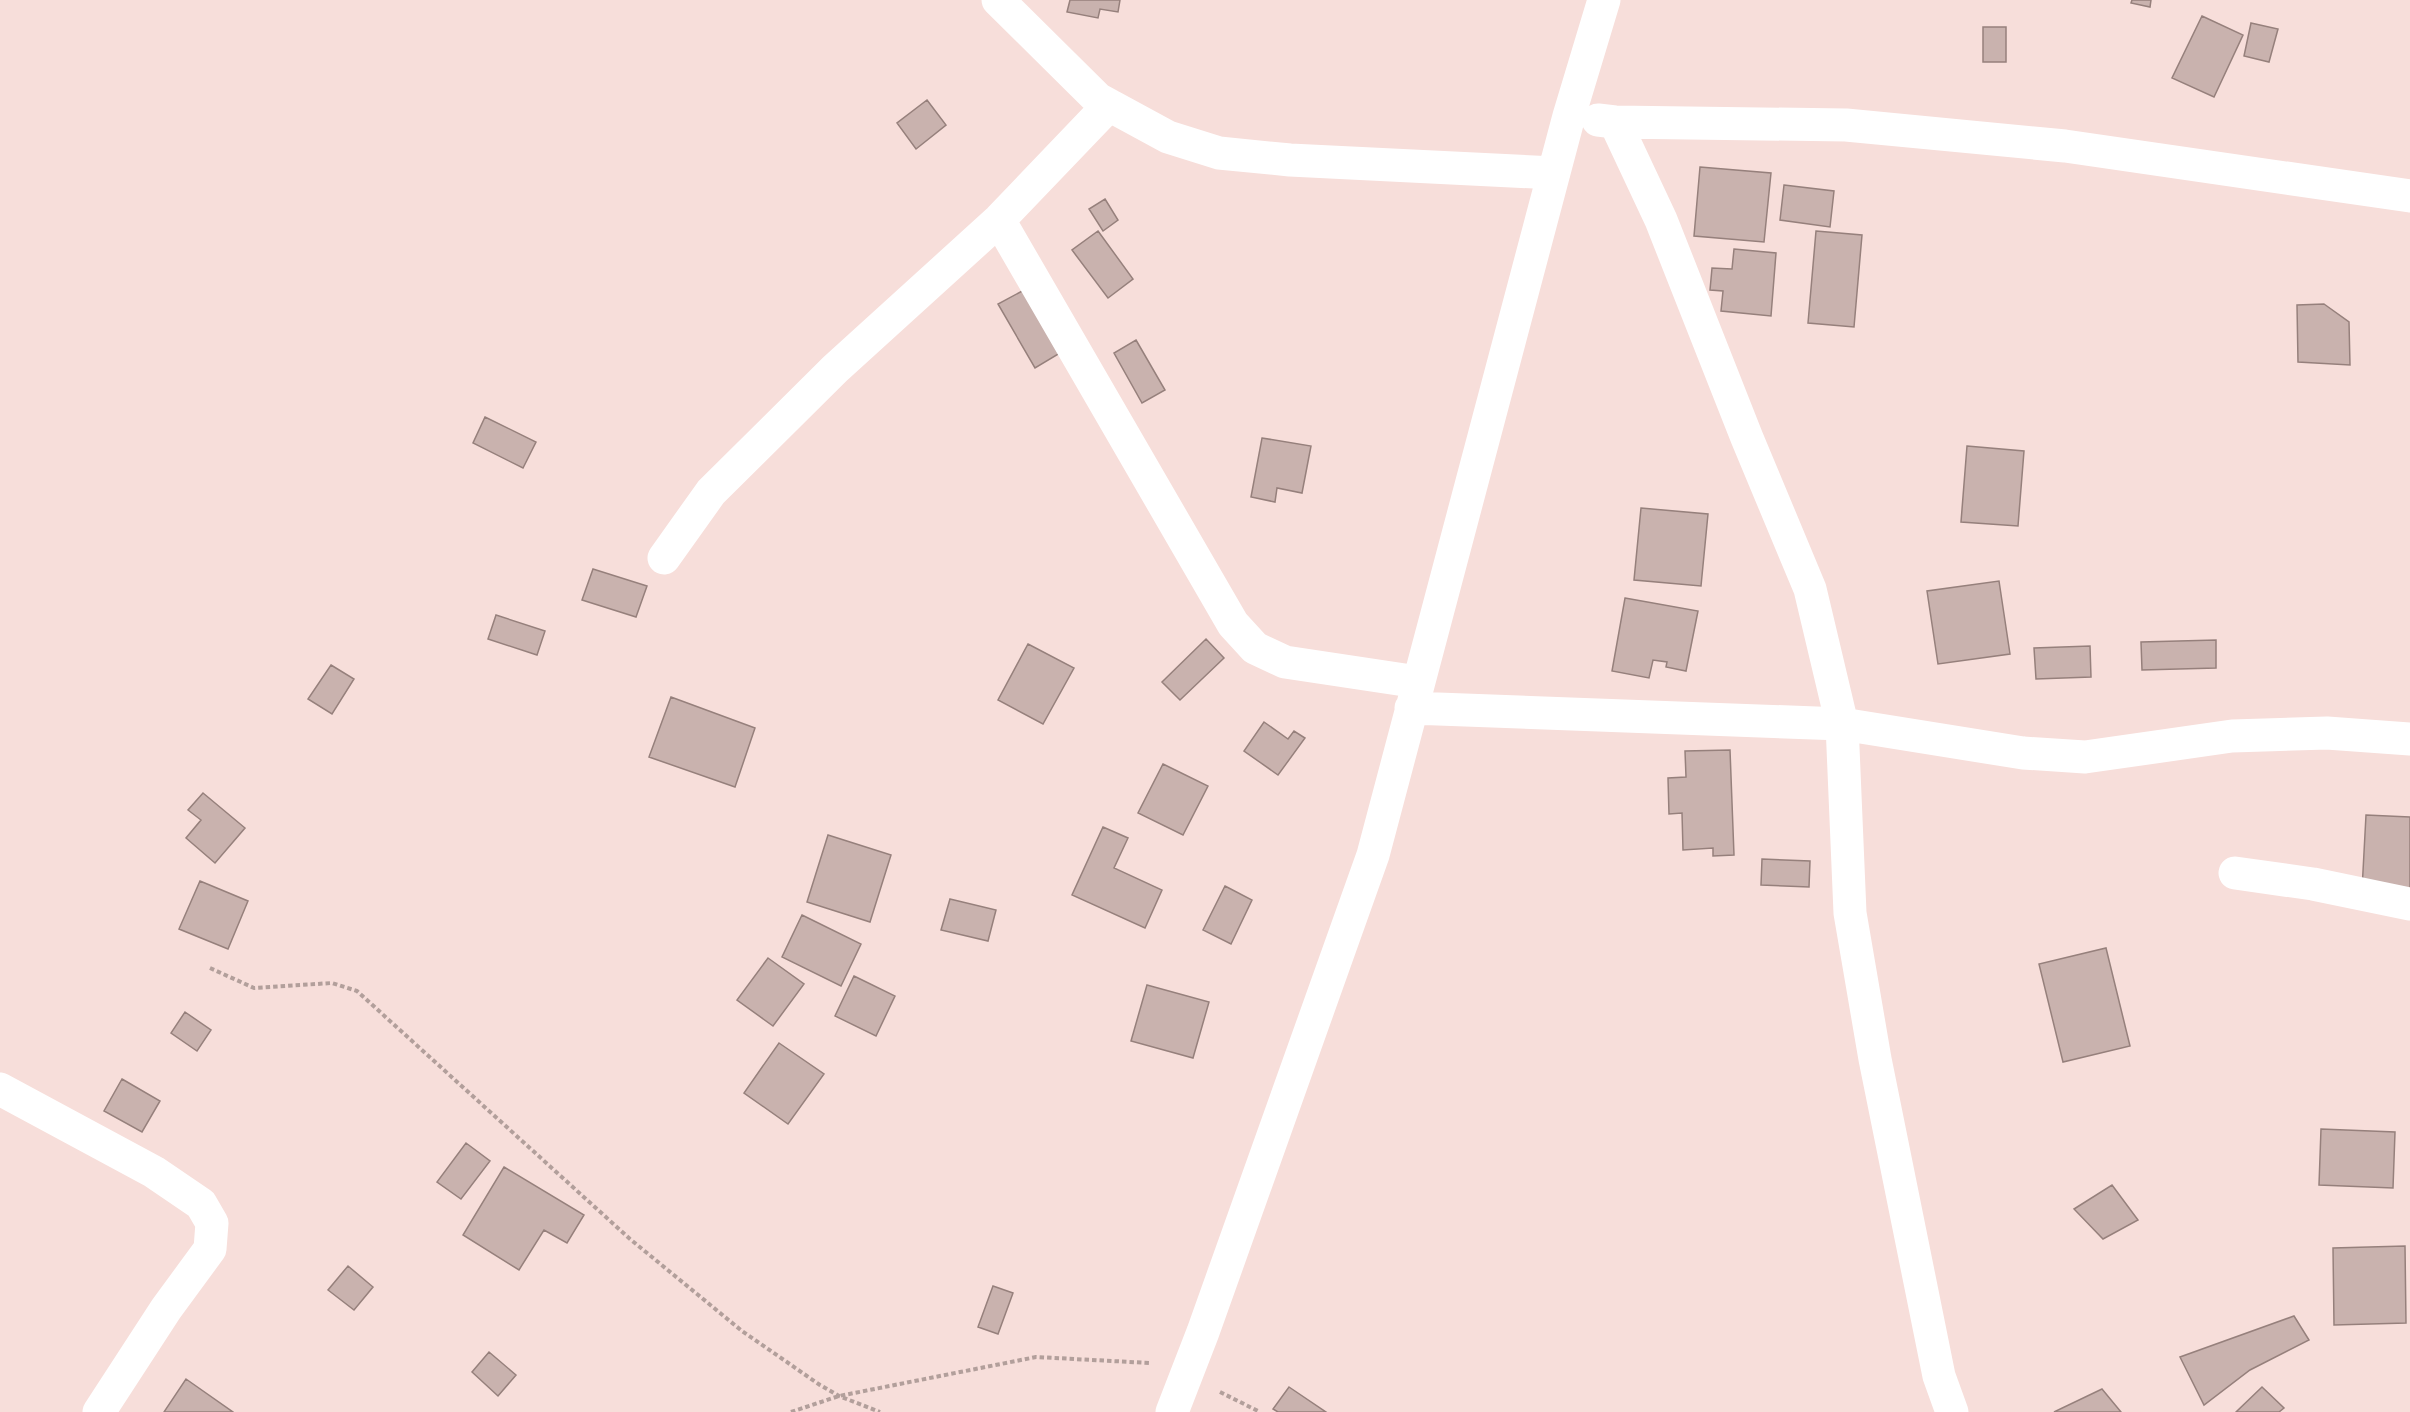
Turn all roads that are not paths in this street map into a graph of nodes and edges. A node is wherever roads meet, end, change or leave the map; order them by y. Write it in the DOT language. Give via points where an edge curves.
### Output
graph roads {
  1 [pos="998,0"];
  2 [pos="1604,0"];
  3 [pos="1109,105"];
  4 [pos="1569,116"];
  5 [pos="1615,123"];
  6 [pos="1554,174"];
  7 [pos="2410,196"];
  8 [pos="999,220"];
  9 [pos="664,558"];
  10 [pos="1414,695"];
  11 [pos="1842,724"];
  12 [pos="2410,739"];
  13 [pos="2235,873"];
  14 [pos="2410,904"];
  15 [pos="0,1089"];
  16 [pos="99,1412"];
  17 [pos="1172,1412"];
  18 [pos="1952,1412"];
  1 -- 3 [label="street" via="1098,99"];
  2 -- 4 [label="street"];
  3 -- 6 [label="street" via="1168,137 1219,153"];
  3 -- 8 [label="street"];
  4 -- 5 [label="street"];
  4 -- 6 [label="street"];
  5 -- 7 [label="street" via="1869,127 2065,146"];
  5 -- 11 [label="street" via="1661,220 1810,589"];
  6 -- 10 [label="street"];
  8 -- 9 [label="street" via="835,369 711,492"];
  8 -- 10 [label="street" via="1233,624 1255,648 1285,662"];
  10 -- 11 [label="street"];
  10 -- 17 [label="street" via="1373,855"];
  11 -- 12 [label="street" via="2023,753 2085,757 2232,736 2326,733"];
  11 -- 18 [label="street" via="1852,924 1875,1059 1937,1364"];
  13 -- 14 [label="street"];
  15 -- 16 [label="street" via="154,1172 201,1204 212,1223 210,1249"];
}
